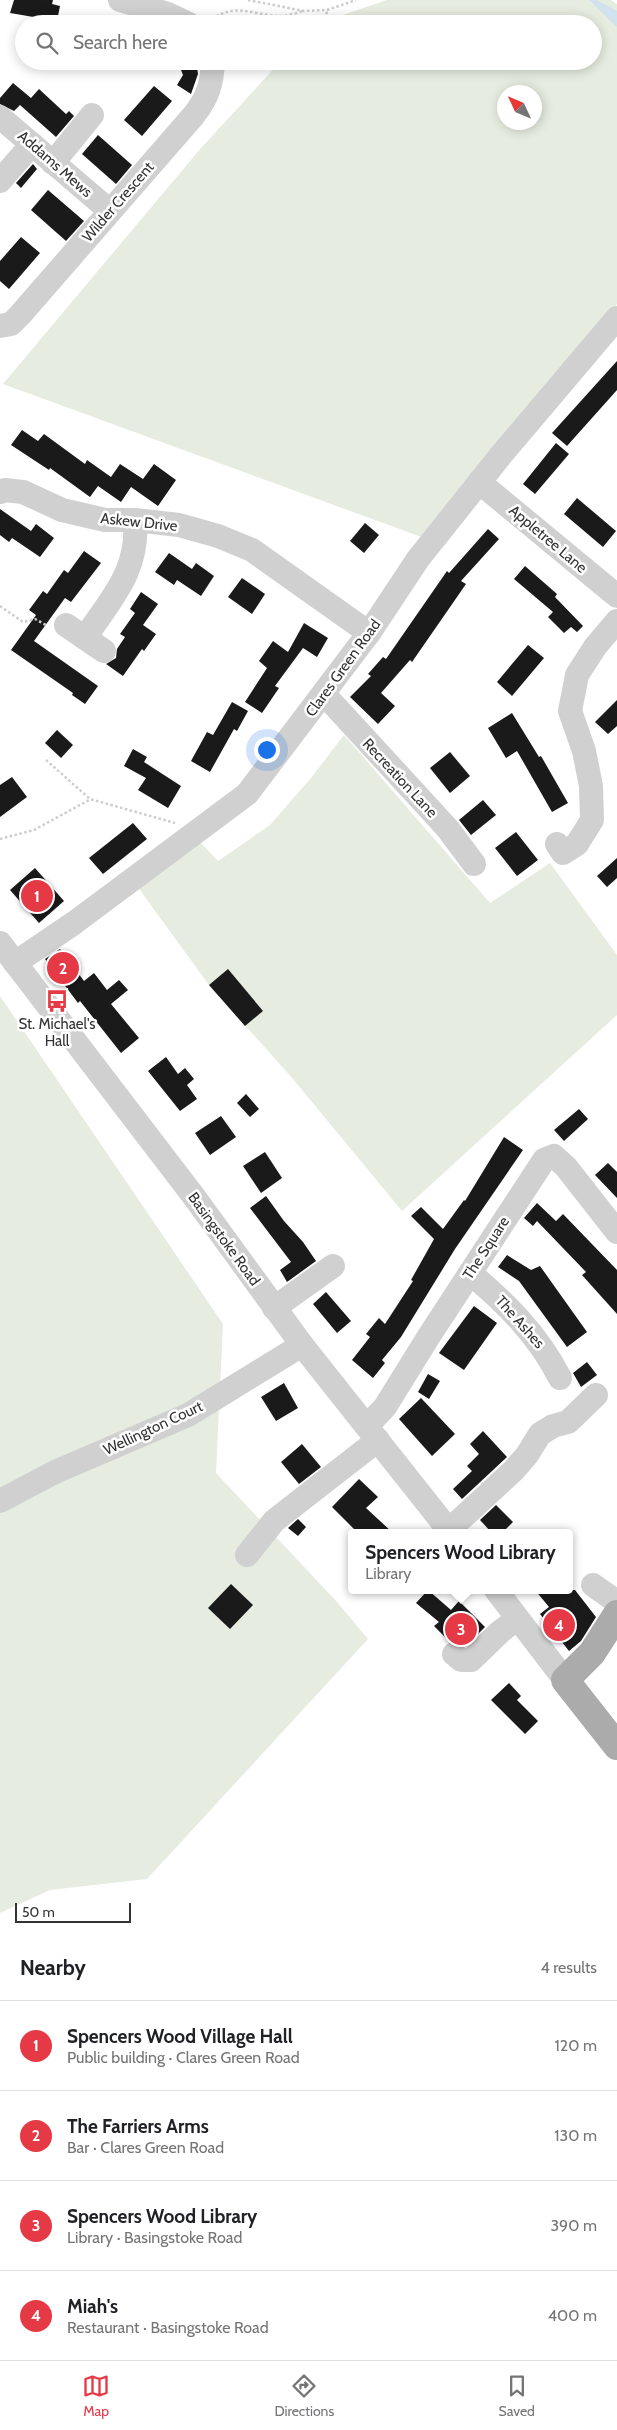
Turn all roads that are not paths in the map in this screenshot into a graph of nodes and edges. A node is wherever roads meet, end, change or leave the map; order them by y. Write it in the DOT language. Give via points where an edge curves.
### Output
graph roads {
  1 [pos="120,0"];
  2 [pos="170,15"];
  3 [pos="212,70"];
  4 [pos="92,114"];
  5 [pos="0,118"];
  6 [pos="32,144"];
  7 [pos="53,163"];
  8 [pos="0,181"];
  9 [pos="110,212"];
  10 [pos="617,318"];
  11 [pos="0,326"];
  12 [pos="479,482"];
  13 [pos="3,487"];
  14 [pos="136,520"];
  15 [pos="617,596"];
  16 [pos="617,621"];
  17 [pos="66,625"];
  18 [pos="369,633"];
  19 [pos="324,694"];
  20 [pos="562,853"];
  21 [pos="474,864"];
  22 [pos="0,943"];
  23 [pos="16,964"];
  24 [pos="617,1232"];
  25 [pos="333,1266"];
  26 [pos="470,1272"];
  27 [pos="274,1308"];
  28 [pos="302,1345"];
  29 [pos="560,1378"];
  30 [pos="596,1395"];
  31 [pos="372,1433"];
  32 [pos="0,1501"];
  33 [pos="448,1529"];
  34 [pos="452,1529"];
  35 [pos="247,1555"];
  36 [pos="593,1585"];
  37 [pos="499,1594"];
  38 [pos="617,1602"];
  39 [pos="617,1614"];
  40 [pos="518,1619"];
  41 [pos="454,1654"];
  42 [pos="565,1680"];
  43 [pos="617,1746"];
  1 -- 2 [label="street"];
  3 -- 9 [label="street, Wilder Crescent" via="206,99"];
  4 -- 7 [label="street"];
  5 -- 6 [label="street, Addams Mews"];
  6 -- 7 [label="street, Addams Mews"];
  6 -- 8 [label="street"];
  7 -- 9 [label="street, Addams Mews"];
  9 -- 11 [label="street, Wilder Crescent" via="11,324"];
  10 -- 12 [label="street, Clares Green Road"];
  12 -- 15 [label="street, Appletree Lane"];
  12 -- 18 [label="street, Clares Green Road" via="418,559"];
  13 -- 14 [label="street, Askew Drive" via="23,492 62,510 105,520"];
  14 -- 17 [label="street" via="136,547 130,569 94,644"];
  14 -- 18 [label="street, Askew Drive" via="179,525 252,550"];
  16 -- 20 [label="street" via="577,675 570,710 584,750 591,786 592,820 577,844"];
  18 -- 19 [label="street, Clares Green Road"];
  19 -- 21 [label="street, Recreation Lane" via="448,829"];
  19 -- 23 [label="street, Clares Green Road" via="247,794"];
  22 -- 23 [label="street, Basingstoke Road"];
  23 -- 27 [label="street, Basingstoke Road" via="189,1190"];
  24 -- 26 [label="street, The Square" via="554,1156 544,1160 538,1168"];
  25 -- 27 [label="street"];
  26 -- 29 [label="street, The Ashes" via="506,1303 546,1352"];
  26 -- 31 [label="street, The Square"];
  27 -- 28 [label="street, Basingstoke Road"];
  28 -- 31 [label="street, Basingstoke Road"];
  28 -- 32 [label="street, Wellington Court" via="188,1414 55,1472"];
  30 -- 34 [label="street" via="568,1422 540,1434 514,1470"];
  31 -- 33 [label="street, Basingstoke Road"];
  31 -- 35 [label="street, The Square" via="274,1521"];
  36 -- 38 [label="street"];
  37 -- 40 [label="street"];
  39 -- 42 [label="main road" via="592,1653"];
  40 -- 41 [label="street" via="471,1660 461,1660"];
  40 -- 42 [label="street"];
  42 -- 43 [label="main road"];
}
